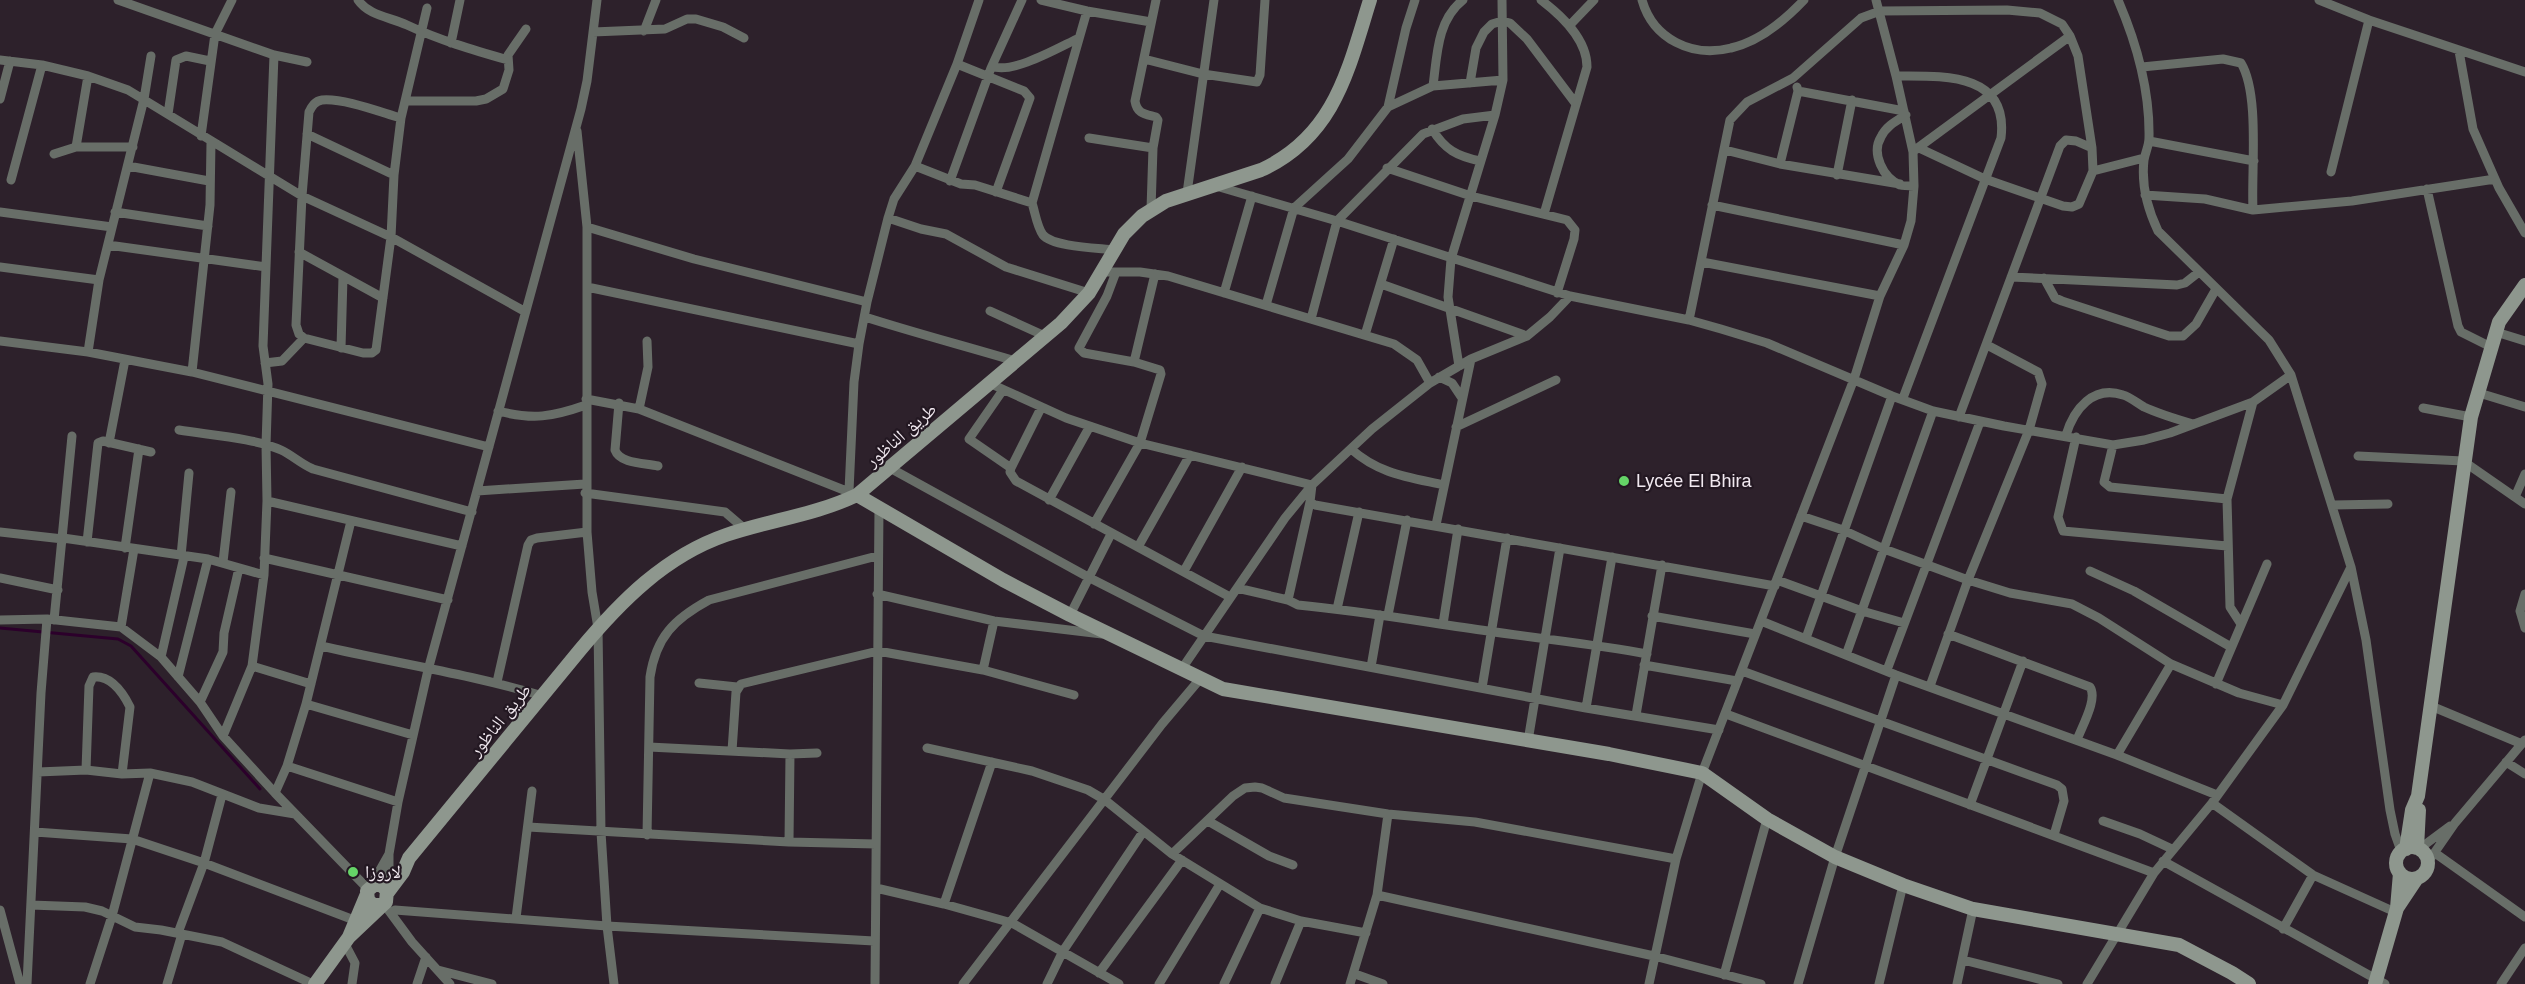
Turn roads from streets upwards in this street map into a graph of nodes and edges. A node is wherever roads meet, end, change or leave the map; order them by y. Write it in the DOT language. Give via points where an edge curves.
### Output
graph roads {
  1 [pos="118,0"];
  2 [pos="232,0"];
  3 [pos="358,0"];
  4 [pos="460,0"];
  5 [pos="597,0"];
  6 [pos="656,0"];
  7 [pos="980,0"];
  8 [pos="1022,0"];
  9 [pos="1041,0"];
  10 [pos="1156,0"];
  11 [pos="1214,0"];
  12 [pos="1265,0"];
  13 [pos="1370,0"];
  14 [pos="1415,0"];
  15 [pos="1462,0"];
  16 [pos="1502,0"];
  17 [pos="1541,0"];
  18 [pos="1594,0"];
  19 [pos="1642,0"];
  20 [pos="1804,0"];
  21 [pos="1876,0"];
  22 [pos="2118,0"];
  23 [pos="2319,0"];
  24 [pos="427,9"];
  25 [pos="1880,10"];
  26 [pos="1087,11"];
  27 [pos="2369,20"];
  28 [pos="1502,21"];
  29 [pos="1151,22"];
  30 [pos="1569,26"];
  31 [pos="526,29"];
  32 [pos="644,31"];
  33 [pos="593,32"];
  34 [pos="215,34"];
  35 [pos="423,34"];
  36 [pos="2070,36"];
  37 [pos="744,38"];
  38 [pos="1077,39"];
  39 [pos="451,43"];
  40 [pos="2459,51"];
  41 [pos="274,55"];
  42 [pos="151,56"];
  43 [pos="1144,59"];
  44 [pos="508,60"];
  45 [pos="5,61"];
  46 [pos="210,61"];
  47 [pos="307,62"];
  48 [pos="957,64"];
  49 [pos="42,65"];
  50 [pos="992,66"];
  51 [pos="2142,67"];
  52 [pos="2525,72"];
  53 [pos="1203,74"];
  54 [pos="88,76"];
  55 [pos="988,76"];
  56 [pos="1896,76"];
  57 [pos="1793,78"];
  58 [pos="1503,80"];
  59 [pos="1470,82"];
  60 [pos="1433,86"];
  61 [pos="1798,91"];
  62 [pos="1990,94"];
  63 [pos="0,99"];
  64 [pos="144,99"];
  65 [pos="1852,100"];
  66 [pos="405,101"];
  67 [pos="1576,104"];
  68 [pos="1388,107"];
  69 [pos="1905,113"];
  70 [pos="168,114"];
  71 [pos="1495,115"];
  72 [pos="401,118"];
  73 [pos="576,126"];
  74 [pos="1432,129"];
  75 [pos="307,134"];
  76 [pos="201,136"];
  77 [pos="1089,138"];
  78 [pos="2149,141"];
  79 [pos="211,142"];
  80 [pos="76,147"];
  81 [pos="133,147"];
  82 [pos="1153,148"];
  83 [pos="2092,148"];
  84 [pos="1725,150"];
  85 [pos="1916,150"];
  86 [pos="54,154"];
  87 [pos="2144,158"];
  88 [pos="1480,161"];
  89 [pos="2254,161"];
  90 [pos="1780,164"];
  91 [pos="128,166"];
  92 [pos="915,166"];
  93 [pos="566,168"];
  94 [pos="1387,168"];
  95 [pos="581,169"];
  96 [pos="2092,171"];
  97 [pos="2331,172"];
  98 [pos="394,175"];
  99 [pos="1837,175"];
  100 [pos="270,177"];
  101 [pos="1985,179"];
  102 [pos="2495,179"];
  103 [pos="11,180"];
  104 [pos="209,181"];
  105 [pos="950,181"];
  106 [pos="1900,184"];
  107 [pos="1216,186"];
  108 [pos="1914,186"];
  109 [pos="2427,189"];
  110 [pos="996,192"];
  111 [pos="1187,193"];
  112 [pos="2145,195"];
  113 [pos="302,196"];
  114 [pos="1252,196"];
  115 [pos="1471,196"];
  116 [pos="2041,198"];
  117 [pos="1032,203"];
  118 [pos="1712,205"];
  119 [pos="1294,208"];
  120 [pos="1151,209"];
  121 [pos="2253,210"];
  122 [pos="0,212"];
  123 [pos="115,212"];
  124 [pos="1544,214"];
  125 [pos="888,218"];
  126 [pos="1337,221"];
  127 [pos="208,226"];
  128 [pos="112,227"];
  129 [pos="586,227"];
  130 [pos="2525,233"];
  131 [pos="391,237"];
  132 [pos="1394,239"];
  133 [pos="108,245"];
  134 [pos="1904,245"];
  135 [pos="1114,250"];
  136 [pos="299,252"];
  137 [pos="205,258"];
  138 [pos="1450,259"];
  139 [pos="1702,262"];
  140 [pos="0,267"];
  141 [pos="266,267"];
  142 [pos="1110,272"];
  143 [pos="2199,272"];
  144 [pos="1155,274"];
  145 [pos="343,277"];
  146 [pos="2011,277"];
  147 [pos="2044,279"];
  148 [pos="99,280"];
  149 [pos="1382,284"];
  150 [pos="2525,285"];
  151 [pos="587,287"];
  152 [pos="2216,289"];
  153 [pos="1557,292"];
  154 [pos="1089,293"];
  155 [pos="1224,293"];
  156 [pos="1570,296"];
  157 [pos="1880,297"];
  158 [pos="383,298"];
  159 [pos="867,302"];
  160 [pos="1266,305"];
  161 [pos="1451,309"];
  162 [pos="524,311"];
  163 [pos="990,311"];
  164 [pos="865,317"];
  165 [pos="1311,319"];
  166 [pos="1689,320"];
  167 [pos="2496,332"];
  168 [pos="1365,335"];
  169 [pos="1045,336"];
  170 [pos="1527,336"];
  171 [pos="304,338"];
  172 [pos="0,341"];
  173 [pos="647,341"];
  174 [pos="2525,341"];
  175 [pos="859,344"];
  176 [pos="1987,345"];
  177 [pos="2491,347"];
  178 [pos="341,348"];
  179 [pos="88,352"];
  180 [pos="1471,359"];
  181 [pos="125,360"];
  182 [pos="1015,361"];
  183 [pos="1134,362"];
  184 [pos="265,363"];
  185 [pos="1459,366"];
  186 [pos="192,372"];
  187 [pos="2291,375"];
  188 [pos="1439,377"];
  189 [pos="1854,379"];
  190 [pos="1556,380"];
  191 [pos="1430,383"];
  192 [pos="989,384"];
  193 [pos="1004,390"];
  194 [pos="268,393"];
  195 [pos="2479,393"];
  196 [pos="1892,396"];
  197 [pos="1462,398"];
  198 [pos="1903,398"];
  199 [pos="586,402"];
  200 [pos="2253,402"];
  201 [pos="619,403"];
  202 [pos="2525,406"];
  203 [pos="1041,408"];
  204 [pos="2423,408"];
  205 [pos="639,409"];
  206 [pos="498,411"];
  207 [pos="1933,411"];
  208 [pos="1959,417"];
  209 [pos="2471,417"];
  210 [pos="1980,422"];
  211 [pos="2193,424"];
  212 [pos="1090,426"];
  213 [pos="1456,427"];
  214 [pos="179,430"];
  215 [pos="2029,430"];
  216 [pos="2066,435"];
  217 [pos="72,436"];
  218 [pos="2076,437"];
  219 [pos="110,442"];
  220 [pos="1140,443"];
  221 [pos="266,445"];
  222 [pos="2113,445"];
  223 [pos="489,447"];
  224 [pos="139,449"];
  225 [pos="1351,449"];
  226 [pos="151,452"];
  227 [pos="1190,455"];
  228 [pos="2358,456"];
  229 [pos="2463,461"];
  230 [pos="658,466"];
  231 [pos="1242,466"];
  232 [pos="890,468"];
  233 [pos="1011,468"];
  234 [pos="189,473"];
  235 [pos="2525,474"];
  236 [pos="1312,485"];
  237 [pos="1444,485"];
  238 [pos="585,488"];
  239 [pos="477,491"];
  240 [pos="231,492"];
  241 [pos="853,493"];
  242 [pos="2516,497"];
  243 [pos="2227,499"];
  244 [pos="1049,500"];
  245 [pos="267,501"];
  246 [pos="1310,502"];
  247 [pos="2388,504"];
  248 [pos="2525,504"];
  249 [pos="2333,505"];
  250 [pos="879,508"];
  251 [pos="472,512"];
  252 [pos="1359,512"];
  253 [pos="1801,516"];
  254 [pos="1407,520"];
  255 [pos="351,521"];
  256 [pos="1094,524"];
  257 [pos="1436,525"];
  258 [pos="1458,529"];
  259 [pos="746,530"];
  260 [pos="1843,530"];
  261 [pos="0,532"];
  262 [pos="586,532"];
  263 [pos="1111,534"];
  264 [pos="63,538"];
  265 [pos="1507,538"];
  266 [pos="87,542"];
  267 [pos="462,546"];
  268 [pos="2227,546"];
  269 [pos="1138,547"];
  270 [pos="130,548"];
  271 [pos="1560,548"];
  272 [pos="1884,549"];
  273 [pos="183,556"];
  274 [pos="878,556"];
  275 [pos="1612,557"];
  276 [pos="264,558"];
  277 [pos="208,559"];
  278 [pos="223,562"];
  279 [pos="1927,564"];
  280 [pos="2267,564"];
  281 [pos="1662,566"];
  282 [pos="2351,567"];
  283 [pos="238,568"];
  284 [pos="1184,571"];
  285 [pos="2090,571"];
  286 [pos="338,574"];
  287 [pos="264,575"];
  288 [pos="1088,577"];
  289 [pos="0,578"];
  290 [pos="1968,580"];
  291 [pos="1776,583"];
  292 [pos="1237,588"];
  293 [pos="58,590"];
  294 [pos="877,594"];
  295 [pos="2525,594"];
  296 [pos="1820,596"];
  297 [pos="1230,597"];
  298 [pos="448,600"];
  299 [pos="1288,600"];
  300 [pos="1337,609"];
  301 [pos="1862,611"];
  302 [pos="1070,615"];
  303 [pos="1384,615"];
  304 [pos="1652,616"];
  305 [pos="0,620"];
  306 [pos="50,620"];
  307 [pos="994,621"];
  308 [pos="1761,621"];
  309 [pos="1904,623"];
  310 [pos="1443,624"];
  311 [pos="2241,624"];
  312 [pos="121,627"];
  313 [pos="598,628"];
  314 [pos="2525,628"];
  315 [pos="1491,632"];
  316 [pos="1755,634"];
  317 [pos="1948,634"];
  318 [pos="1112,635"];
  319 [pos="1204,636"];
  320 [pos="1545,638"];
  321 [pos="1806,638"];
  322 [pos="1596,644"];
  323 [pos="321,646"];
  324 [pos="2231,647"];
  325 [pos="878,651"];
  326 [pos="1647,654"];
  327 [pos="1846,655"];
  328 [pos="160,657"];
  329 [pos="2023,661"];
  330 [pos="2171,664"];
  331 [pos="1644,665"];
  332 [pos="252,666"];
  333 [pos="1371,668"];
  334 [pos="428,670"];
  335 [pos="983,670"];
  336 [pos="1181,670"];
  337 [pos="1742,671"];
  338 [pos="1892,672"];
  339 [pos="178,677"];
  340 [pos="1200,679"];
  341 [pos="1737,681"];
  342 [pos="497,682"];
  343 [pos="699,683"];
  344 [pos="311,684"];
  345 [pos="2216,684"];
  346 [pos="1930,686"];
  347 [pos="737,687"];
  348 [pos="1482,688"];
  349 [pos="1074,695"];
  350 [pos="543,696"];
  351 [pos="1537,699"];
  352 [pos="200,702"];
  353 [pos="306,705"];
  354 [pos="2283,705"];
  355 [pos="2431,706"];
  356 [pos="1586,708"];
  357 [pos="1726,714"];
  358 [pos="2003,714"];
  359 [pos="1636,715"];
  360 [pos="1880,722"];
  361 [pos="1719,730"];
  362 [pos="413,735"];
  363 [pos="223,736"];
  364 [pos="2077,740"];
  365 [pos="1528,741"];
  366 [pos="2524,742"];
  367 [pos="649,747"];
  368 [pos="927,748"];
  369 [pos="732,751"];
  370 [pos="817,753"];
  371 [pos="790,754"];
  372 [pos="2117,754"];
  373 [pos="1987,758"];
  374 [pos="992,762"];
  375 [pos="2506,762"];
  376 [pos="287,766"];
  377 [pos="1865,767"];
  378 [pos="86,770"];
  379 [pos="38,772"];
  380 [pos="1701,772"];
  381 [pos="150,773"];
  382 [pos="122,774"];
  383 [pos="2525,774"];
  384 [pos="532,791"];
  385 [pos="275,793"];
  386 [pos="222,795"];
  387 [pos="2215,799"];
  388 [pos="1105,800"];
  389 [pos="399,802"];
  390 [pos="1970,805"];
  391 [pos="295,814"];
  392 [pos="1388,814"];
  393 [pos="1767,819"];
  394 [pos="1208,820"];
  395 [pos="2103,821"];
  396 [pos="2455,823"];
  397 [pos="528,827"];
  398 [pos="36,832"];
  399 [pos="601,832"];
  400 [pos="1143,832"];
  401 [pos="647,835"];
  402 [pos="2054,835"];
  403 [pos="132,839"];
  404 [pos="789,842"];
  405 [pos="876,844"];
  406 [pos="2172,849"];
  407 [pos="2411,849"];
  408 [pos="1172,854"];
  409 [pos="1836,857"];
  410 [pos="2431,857"];
  411 [pos="1676,859"];
  412 [pos="1182,860"];
  413 [pos="2163,861"];
  414 [pos="204,863"];
  415 [pos="1293,866"];
  416 [pos="2154,873"];
  417 [pos="2400,873"];
  418 [pos="2313,875"];
  419 [pos="2417,878"];
  420 [pos="1220,884"];
  421 [pos="1903,885"];
  422 [pos="876,888"];
  423 [pos="381,895"];
  424 [pos="1377,895"];
  425 [pos="944,904"];
  426 [pos="31,905"];
  427 [pos="1260,908"];
  428 [pos="1974,909"];
  429 [pos="0,910"];
  430 [pos="2396,910"];
  431 [pos="112,916"];
  432 [pos="2525,917"];
  433 [pos="516,918"];
  434 [pos="354,920"];
  435 [pos="1300,921"];
  436 [pos="1012,923"];
  437 [pos="607,926"];
  438 [pos="2283,929"];
  439 [pos="180,933"];
  440 [pos="1366,933"];
  441 [pos="2115,936"];
  442 [pos="3,938"];
  443 [pos="347,941"];
  444 [pos="874,941"];
  445 [pos="2525,948"];
  446 [pos="1063,951"];
  447 [pos="1654,956"];
  448 [pos="426,957"];
  449 [pos="1963,960"];
  450 [pos="438,970"];
  451 [pos="1099,973"];
  452 [pos="1354,974"];
  453 [pos="1724,975"];
  454 [pos="2379,983"];
  455 [pos="20,984"];
  456 [pos="27,984"];
  457 [pos="90,984"];
  458 [pos="167,984"];
  459 [pos="314,984"];
  460 [pos="352,984"];
  461 [pos="417,984"];
  462 [pos="450,984"];
  463 [pos="492,984"];
  464 [pos="614,984"];
  465 [pos="875,984"];
  466 [pos="963,984"];
  467 [pos="1047,984"];
  468 [pos="1119,984"];
  469 [pos="1159,984"];
  470 [pos="1224,984"];
  471 [pos="1275,984"];
  472 [pos="1350,984"];
  473 [pos="1383,984"];
  474 [pos="1649,984"];
  475 [pos="1761,984"];
  476 [pos="1798,984"];
  477 [pos="1879,984"];
  478 [pos="1957,984"];
  479 [pos="2058,984"];
  480 [pos="2087,984"];
  481 [pos="2249,984"];
  482 [pos="2501,984"];
  1 -- 34 [label="street" via="154,7"];
  2 -- 34 [label="street"];
  3 -- 35 [label="street" via="370,11"];
  4 -- 39 [label="street"];
  5 -- 33 [label="street"];
  6 -- 32 [label="street"];
  7 -- 48 [label="street"];
  8 -- 50 [label="street"];
  9 -- 26 [label="street"];
  10 -- 29 [label="street"];
  11 -- 53 [label="street"];
  12 -- 53 [label="street" via="1259,80"];
  13 -- 107 [label="street, طريق الناظور" via="1345,80 1317,126 1276,164"];
  14 -- 68 [label="street"];
  15 -- 60 [label="street" via="1442,30"];
  16 -- 28 [label="street"];
  17 -- 30 [label="street"];
  18 -- 30 [label="street"];
  19 -- 20 [label="street" via="1655,28 1666,38 1683,46 1712,51 1747,42 1792,13"];
  21 -- 25 [label="street"];
  22 -- 51 [label="street"];
  23 -- 27 [label="street"];
  24 -- 35 [label="street"];
  25 -- 36 [label="street" via="2040,13 2056,20"];
  25 -- 56 [label="street"];
  25 -- 57 [label="street" via="1861,18"];
  26 -- 29 [label="street"];
  26 -- 38 [label="street"];
  27 -- 40 [label="street"];
  27 -- 97 [label="street"];
  28 -- 58 [label="street"];
  28 -- 59 [label="street" via="1492,24 1480,40"];
  28 -- 67 [label="street" via="1510,23 1527,39"];
  29 -- 43 [label="street"];
  30 -- 67 [label="street" via="1587,56"];
  31 -- 44 [label="street" via="508,54"];
  32 -- 33 [label="street"];
  32 -- 37 [label="street" via="696,19"];
  33 -- 73 [label="street"];
  34 -- 41 [label="street"];
  34 -- 46 [label="street"];
  35 -- 39 [label="street"];
  35 -- 66 [label="street"];
  36 -- 62 [label="street"];
  36 -- 83 [label="street" via="2078,56"];
  38 -- 50 [label="street" via="1004,70"];
  38 -- 117 [label="street"];
  39 -- 44 [label="street"];
  40 -- 52 [label="street"];
  40 -- 102 [label="street" via="2473,129"];
  41 -- 47 [label="street"];
  41 -- 100 [label="street"];
  42 -- 64 [label="street"];
  43 -- 53 [label="street"];
  43 -- 82 [label="street" via="1135,105 1141,114 1158,120"];
  44 -- 66 [label="street" via="504,89 486,99"];
  45 -- 49 [label="street"];
  45 -- 63 [label="street"];
  46 -- 70 [label="street" via="186,56 176,60"];
  46 -- 76 [label="street"];
  48 -- 55 [label="street"];
  48 -- 92 [label="street"];
  49 -- 54 [label="street"];
  49 -- 103 [label="street"];
  50 -- 55 [label="street"];
  51 -- 78 [label="street"];
  51 -- 89 [label="street" via="2223,59 2241,63 2248,78"];
  53 -- 111 [label="street"];
  54 -- 64 [label="street"];
  54 -- 80 [label="street"];
  55 -- 105 [label="street"];
  55 -- 110 [label="street" via="1027,93 1030,100"];
  56 -- 62 [label="street" via="1970,81"];
  56 -- 69 [label="street"];
  57 -- 61 [label="street"];
  57 -- 84 [label="street" via="1747,102 1734,114"];
  58 -- 59 [label="street"];
  58 -- 71 [label="street"];
  59 -- 60 [label="street"];
  60 -- 68 [label="street"];
  61 -- 65 [label="street"];
  61 -- 90 [label="street"];
  62 -- 85 [label="street"];
  62 -- 101 [label="street" via="1999,106 2003,122"];
  64 -- 70 [label="street"];
  64 -- 81 [label="street"];
  65 -- 69 [label="street"];
  65 -- 99 [label="street"];
  66 -- 72 [label="street"];
  67 -- 124 [label="street"];
  68 -- 119 [label="street" via="1348,159"];
  69 -- 85 [label="street"];
  69 -- 106 [label="street" via="1879,139 1877,151 1887,174"];
  70 -- 76 [label="street"];
  71 -- 74 [label="street" via="1463,119"];
  71 -- 88 [label="street"];
  72 -- 75 [label="street" via="323,100 314,103 309,112"];
  72 -- 98 [label="street"];
  73 -- 93 [label="street"];
  73 -- 95 [label="street"];
  74 -- 88 [label="street" via="1441,144 1454,154"];
  74 -- 94 [label="street"];
  75 -- 98 [label="street"];
  75 -- 113 [label="street"];
  76 -- 79 [label="street"];
  77 -- 82 [label="street"];
  78 -- 87 [label="street"];
  78 -- 89 [label="street"];
  79 -- 100 [label="street"];
  79 -- 104 [label="street"];
  80 -- 81 [label="street"];
  80 -- 86 [label="street"];
  81 -- 91 [label="street"];
  82 -- 120 [label="street"];
  83 -- 96 [label="street"];
  83 -- 116 [label="street" via="2076,141 2062,142"];
  84 -- 90 [label="street"];
  84 -- 118 [label="street"];
  85 -- 101 [label="street"];
  85 -- 108 [label="street"];
  87 -- 96 [label="street"];
  87 -- 112 [label="street"];
  88 -- 115 [label="street"];
  89 -- 121 [label="street"];
  90 -- 99 [label="street"];
  91 -- 104 [label="street"];
  91 -- 123 [label="street"];
  92 -- 105 [label="street"];
  92 -- 125 [label="street" via="894,199"];
  93 -- 95 [label="street"];
  93 -- 162 [label="street"];
  94 -- 115 [label="street"];
  94 -- 126 [label="street"];
  95 -- 129 [label="street"];
  96 -- 116 [label="street" via="2079,204 2063,206"];
  98 -- 131 [label="street"];
  99 -- 106 [label="street"];
  100 -- 113 [label="street"];
  100 -- 141 [label="street"];
  101 -- 116 [label="street"];
  101 -- 198 [label="street"];
  102 -- 109 [label="street"];
  102 -- 130 [label="street"];
  104 -- 127 [label="street"];
  105 -- 110 [label="street"];
  106 -- 108 [label="street"];
  107 -- 111 [label="street, طريق الناظور"];
  107 -- 114 [label="street"];
  108 -- 134 [label="street"];
  109 -- 121 [label="street"];
  109 -- 177 [label="street" via="2458,326 2461,332"];
  110 -- 117 [label="street"];
  111 -- 120 [label="street, طريق الناظور"];
  112 -- 121 [label="street" via="2205,200"];
  112 -- 143 [label="street" via="2158,231"];
  113 -- 131 [label="street"];
  113 -- 136 [label="street"];
  114 -- 119 [label="street"];
  114 -- 155 [label="street"];
  115 -- 124 [label="street"];
  115 -- 138 [label="street"];
  116 -- 146 [label="street"];
  117 -- 135 [label="street" via="1041,231 1049,239"];
  118 -- 134 [label="street"];
  118 -- 139 [label="street"];
  119 -- 126 [label="street"];
  119 -- 160 [label="street"];
  120 -- 135 [label="street, طريق الناظور" via="1133,223"];
  122 -- 128 [label="street"];
  123 -- 127 [label="street"];
  123 -- 128 [label="street"];
  124 -- 153 [label="street" via="1567,220 1575,231"];
  125 -- 154 [label="street" via="946,234 1006,267"];
  125 -- 159 [label="street"];
  126 -- 132 [label="street"];
  126 -- 165 [label="street"];
  127 -- 137 [label="street"];
  128 -- 133 [label="street"];
  129 -- 151 [label="street"];
  129 -- 159 [label="street" via="694,259"];
  131 -- 158 [label="street"];
  131 -- 162 [label="street"];
  132 -- 138 [label="street"];
  132 -- 149 [label="street"];
  133 -- 137 [label="street"];
  133 -- 148 [label="street"];
  134 -- 157 [label="street"];
  135 -- 142 [label="street, طريق الناظور"];
  136 -- 145 [label="street"];
  136 -- 171 [label="street" via="296,325"];
  137 -- 141 [label="street"];
  137 -- 186 [label="street"];
  138 -- 153 [label="street"];
  138 -- 161 [label="street"];
  139 -- 157 [label="street"];
  139 -- 166 [label="street"];
  140 -- 148 [label="street"];
  141 -- 184 [label="street"];
  142 -- 144 [label="street"];
  142 -- 154 [label="street, طريق الناظور"];
  142 -- 183 [label="street" via="1107,296 1079,348 1084,353"];
  143 -- 147 [label="street" via="2177,285"];
  143 -- 152 [label="street"];
  144 -- 155 [label="street"];
  144 -- 183 [label="street"];
  145 -- 158 [label="street"];
  145 -- 178 [label="street"];
  146 -- 147 [label="street"];
  146 -- 176 [label="street"];
  147 -- 152 [label="street" via="2055,298 2169,336 2183,336 2196,324"];
  148 -- 179 [label="street"];
  149 -- 161 [label="street"];
  149 -- 168 [label="street"];
  150 -- 167 [label="street"];
  151 -- 175 [label="street"];
  151 -- 199 [label="street"];
  152 -- 187 [label="street" via="2269,340"];
  153 -- 156 [label="street"];
  154 -- 169 [label="street, طريق الناظور"];
  155 -- 160 [label="street"];
  156 -- 166 [label="street"];
  156 -- 170 [label="street"];
  157 -- 189 [label="street"];
  158 -- 178 [label="street" via="374,352"];
  159 -- 164 [label="street"];
  160 -- 165 [label="street"];
  161 -- 170 [label="street"];
  161 -- 185 [label="street"];
  162 -- 206 [label="street"];
  163 -- 169 [label="street"];
  164 -- 175 [label="street"];
  164 -- 182 [label="street"];
  165 -- 168 [label="street"];
  166 -- 189 [label="street" via="1767,344"];
  167 -- 174 [label="street"];
  167 -- 177 [label="street"];
  168 -- 191 [label="street" via="1403,349 1417,360"];
  169 -- 182 [label="street, طريق الناظور"];
  170 -- 180 [label="street"];
  171 -- 178 [label="street"];
  171 -- 184 [label="street" via="282,361"];
  172 -- 179 [label="street"];
  173 -- 205 [label="street" via="648,367"];
  175 -- 241 [label="street" via="854,382"];
  176 -- 208 [label="street"];
  176 -- 215 [label="street" via="2040,374 2042,384"];
  177 -- 195 [label="street"];
  179 -- 181 [label="street"];
  180 -- 185 [label="street"];
  180 -- 197 [label="street"];
  181 -- 186 [label="street"];
  181 -- 219 [label="street"];
  182 -- 192 [label="street, طريق الناظور"];
  183 -- 220 [label="street" via="1161,371"];
  184 -- 194 [label="street"];
  185 -- 188 [label="street"];
  186 -- 194 [label="street"];
  187 -- 200 [label="street"];
  187 -- 249 [label="street"];
  188 -- 191 [label="street"];
  188 -- 197 [label="street" via="1452,383"];
  189 -- 196 [label="street"];
  189 -- 253 [label="street"];
  190 -- 213 [label="street"];
  191 -- 225 [label="street"];
  192 -- 193 [label="street"];
  192 -- 232 [label="street, طريق الناظور"];
  193 -- 203 [label="street"];
  193 -- 233 [label="street" via="969,439"];
  194 -- 221 [label="street"];
  194 -- 223 [label="street"];
  195 -- 202 [label="street"];
  195 -- 209 [label="street"];
  196 -- 198 [label="street"];
  196 -- 260 [label="street"];
  197 -- 213 [label="street"];
  198 -- 207 [label="street"];
  199 -- 201 [label="street"];
  199 -- 206 [label="street" via="543,417"];
  199 -- 238 [label="street"];
  200 -- 211 [label="street"];
  200 -- 243 [label="street"];
  201 -- 205 [label="street"];
  201 -- 230 [label="street" via="617,455"];
  203 -- 212 [label="street"];
  203 -- 233 [label="street"];
  204 -- 209 [label="street"];
  205 -- 241 [label="street"];
  206 -- 223 [label="street"];
  207 -- 208 [label="street"];
  207 -- 272 [label="street"];
  208 -- 210 [label="street"];
  209 -- 229 [label="street"];
  210 -- 215 [label="street"];
  210 -- 279 [label="street"];
  211 -- 216 [label="street" via="2110,392 2082,404 2071,418"];
  211 -- 222 [label="street" via="2144,440"];
  212 -- 220 [label="street"];
  212 -- 244 [label="street"];
  213 -- 237 [label="street"];
  214 -- 221 [label="street"];
  215 -- 216 [label="street"];
  215 -- 290 [label="street"];
  216 -- 218 [label="street"];
  217 -- 264 [label="street"];
  218 -- 222 [label="street"];
  218 -- 268 [label="street" via="2058,517 2063,531"];
  219 -- 224 [label="street"];
  219 -- 266 [label="street" via="98,443"];
  220 -- 227 [label="street"];
  220 -- 256 [label="street"];
  221 -- 245 [label="street"];
  221 -- 251 [label="street" via="313,469"];
  222 -- 243 [label="street" via="2104,482 2110,487"];
  223 -- 239 [label="street"];
  224 -- 226 [label="street"];
  224 -- 270 [label="street"];
  225 -- 236 [label="street"];
  225 -- 237 [label="street" via="1387,472"];
  227 -- 231 [label="street"];
  227 -- 269 [label="street"];
  228 -- 229 [label="street"];
  229 -- 242 [label="street"];
  229 -- 355 [label="street"];
  231 -- 236 [label="street"];
  231 -- 284 [label="street"];
  232 -- 241 [label="street, طريق الناظور"];
  232 -- 288 [label="street"];
  233 -- 244 [label="street" via="1017,481"];
  234 -- 273 [label="street"];
  235 -- 242 [label="street"];
  236 -- 246 [label="street"];
  236 -- 292 [label="street"];
  237 -- 257 [label="street"];
  238 -- 239 [label="street"];
  238 -- 259 [label="street" via="725,512"];
  238 -- 262 [label="street"];
  239 -- 251 [label="street"];
  240 -- 278 [label="street"];
  241 -- 250 [label="street"];
  241 -- 259 [label="street, طريق الناظور" via="833,506"];
  242 -- 248 [label="street"];
  243 -- 268 [label="street"];
  244 -- 256 [label="street"];
  245 -- 255 [label="street"];
  245 -- 276 [label="street"];
  246 -- 252 [label="street"];
  246 -- 299 [label="street"];
  247 -- 249 [label="street"];
  249 -- 282 [label="street"];
  250 -- 274 [label="street"];
  250 -- 302 [label="street"];
  251 -- 267 [label="street"];
  252 -- 254 [label="street"];
  252 -- 300 [label="street"];
  253 -- 260 [label="street"];
  253 -- 291 [label="street"];
  254 -- 257 [label="street"];
  254 -- 303 [label="street"];
  255 -- 267 [label="street"];
  255 -- 286 [label="street"];
  256 -- 263 [label="street"];
  257 -- 258 [label="street"];
  258 -- 265 [label="street"];
  258 -- 310 [label="street"];
  259 -- 313 [label="street, طريق الناظور" via="699,547 659,571"];
  260 -- 272 [label="street"];
  260 -- 296 [label="street"];
  261 -- 264 [label="street"];
  262 -- 313 [label="street"];
  262 -- 342 [label="street" via="531,540"];
  263 -- 269 [label="street"];
  263 -- 288 [label="street"];
  264 -- 266 [label="street"];
  264 -- 293 [label="street"];
  265 -- 271 [label="street"];
  265 -- 315 [label="street"];
  266 -- 270 [label="street"];
  267 -- 298 [label="street"];
  268 -- 311 [label="street" via="2230,607"];
  269 -- 284 [label="street"];
  270 -- 273 [label="street"];
  270 -- 312 [label="street"];
  271 -- 275 [label="street"];
  271 -- 320 [label="street"];
  272 -- 279 [label="street"];
  272 -- 301 [label="street"];
  273 -- 277 [label="street"];
  273 -- 328 [label="street"];
  274 -- 294 [label="street"];
  274 -- 367 [label="street" via="730,593 709,600 680,618 668,629 652,659"];
  275 -- 281 [label="street"];
  275 -- 322 [label="street"];
  276 -- 286 [label="street"];
  276 -- 287 [label="street"];
  277 -- 278 [label="street"];
  277 -- 339 [label="street"];
  278 -- 283 [label="street"];
  279 -- 290 [label="street"];
  279 -- 309 [label="street"];
  280 -- 311 [label="street"];
  281 -- 291 [label="street"];
  281 -- 304 [label="street"];
  282 -- 354 [label="street"];
  282 -- 407 [label="street" via="2395,834"];
  283 -- 287 [label="street"];
  283 -- 352 [label="street" via="223,652"];
  284 -- 297 [label="street"];
  285 -- 324 [label="street" via="2134,591"];
  286 -- 298 [label="street"];
  286 -- 323 [label="street"];
  287 -- 332 [label="street"];
  288 -- 302 [label="street"];
  288 -- 319 [label="street"];
  289 -- 293 [label="street"];
  290 -- 317 [label="street"];
  290 -- 330 [label="street" via="2010,593 2072,604"];
  291 -- 296 [label="street"];
  291 -- 308 [label="street"];
  292 -- 297 [label="street"];
  292 -- 299 [label="street"];
  293 -- 306 [label="street"];
  294 -- 307 [label="street"];
  294 -- 325 [label="street"];
  295 -- 314 [label="street" via="2520,611"];
  296 -- 301 [label="street"];
  296 -- 321 [label="street"];
  297 -- 319 [label="street"];
  298 -- 334 [label="street"];
  299 -- 300 [label="street" via="1298,605"];
  300 -- 303 [label="street"];
  301 -- 309 [label="street"];
  301 -- 327 [label="street"];
  302 -- 318 [label="street"];
  303 -- 310 [label="street"];
  303 -- 333 [label="street"];
  304 -- 316 [label="street"];
  304 -- 326 [label="street"];
  305 -- 306 [label="street"];
  306 -- 312 [label="street"];
  306 -- 379 [label="street" via="40,693"];
  307 -- 318 [label="street"];
  307 -- 335 [label="street"];
  308 -- 316 [label="street"];
  308 -- 321 [label="street"];
  309 -- 338 [label="street"];
  310 -- 315 [label="street"];
  311 -- 324 [label="street"];
  312 -- 328 [label="street"];
  313 -- 350 [label="street, طريق الناظور"];
  313 -- 399 [label="street"];
  315 -- 320 [label="street"];
  315 -- 348 [label="street"];
  316 -- 337 [label="street"];
  317 -- 329 [label="street"];
  317 -- 346 [label="street"];
  318 -- 336 [label="street"];
  319 -- 333 [label="street"];
  319 -- 336 [label="street"];
  320 -- 322 [label="street"];
  320 -- 351 [label="street"];
  321 -- 327 [label="street"];
  322 -- 326 [label="street"];
  322 -- 356 [label="street"];
  323 -- 334 [label="street"];
  323 -- 344 [label="street"];
  324 -- 345 [label="street"];
  325 -- 335 [label="street"];
  325 -- 347 [label="street"];
  325 -- 405 [label="street"];
  326 -- 331 [label="street"];
  327 -- 338 [label="street"];
  328 -- 339 [label="street"];
  329 -- 358 [label="street"];
  329 -- 364 [label="street" via="2092,689 2092,701"];
  330 -- 345 [label="street"];
  330 -- 372 [label="street"];
  331 -- 341 [label="street"];
  331 -- 359 [label="street"];
  332 -- 344 [label="street"];
  332 -- 363 [label="street"];
  333 -- 348 [label="street"];
  334 -- 342 [label="street"];
  334 -- 362 [label="street"];
  335 -- 349 [label="street"];
  336 -- 340 [label="street"];
  337 -- 341 [label="street"];
  337 -- 360 [label="street"];
  338 -- 346 [label="street"];
  338 -- 360 [label="street"];
  339 -- 352 [label="street"];
  340 -- 365 [label="street" via="1242,693"];
  340 -- 388 [label="street"];
  341 -- 357 [label="street"];
  342 -- 350 [label="street"];
  343 -- 347 [label="street"];
  344 -- 353 [label="street"];
  345 -- 354 [label="street"];
  346 -- 358 [label="street"];
  347 -- 369 [label="street"];
  348 -- 351 [label="street"];
  350 -- 423 [label="street, طريق الناظور" via="409,858 403,873"];
  351 -- 356 [label="street"];
  351 -- 365 [label="street"];
  352 -- 363 [label="street"];
  353 -- 362 [label="street"];
  353 -- 376 [label="street"];
  354 -- 387 [label="street"];
  355 -- 366 [label="street"];
  355 -- 407 [label="street" via="2418,796 2412,810"];
  356 -- 359 [label="street"];
  357 -- 361 [label="street"];
  357 -- 377 [label="street"];
  358 -- 364 [label="street"];
  358 -- 373 [label="street"];
  359 -- 361 [label="street"];
  360 -- 373 [label="street"];
  360 -- 377 [label="street"];
  361 -- 380 [label="street"];
  362 -- 389 [label="street"];
  363 -- 385 [label="street"];
  364 -- 372 [label="street"];
  365 -- 380 [label="street"];
  366 -- 375 [label="street"];
  367 -- 369 [label="street"];
  367 -- 401 [label="street"];
  368 -- 374 [label="street"];
  369 -- 371 [label="street"];
  370 -- 371 [label="street"];
  371 -- 404 [label="street"];
  372 -- 387 [label="street"];
  373 -- 390 [label="street"];
  373 -- 402 [label="street" via="2062,789 2064,801"];
  374 -- 388 [label="street" via="1069,783"];
  374 -- 425 [label="street"];
  375 -- 383 [label="street"];
  375 -- 396 [label="street"];
  376 -- 385 [label="street"];
  376 -- 389 [label="street"];
  377 -- 390 [label="street"];
  377 -- 409 [label="street"];
  378 -- 379 [label="street"];
  378 -- 382 [label="street"];
  378 -- 382 [label="street" via="89,686 93,677 99,676 113,683 130,707"];
  379 -- 398 [label="street"];
  380 -- 393 [label="street"];
  380 -- 411 [label="street"];
  381 -- 382 [label="street"];
  381 -- 386 [label="street" via="192,782"];
  381 -- 403 [label="street"];
  384 -- 397 [label="street"];
  385 -- 391 [label="street"];
  386 -- 391 [label="street" via="260,808"];
  386 -- 414 [label="street"];
  387 -- 406 [label="street"];
  387 -- 418 [label="street"];
  388 -- 400 [label="street"];
  388 -- 436 [label="street"];
  389 -- 423 [label="street"];
  390 -- 402 [label="street"];
  391 -- 423 [label="street"];
  392 -- 394 [label="street" via="1284,798 1255,787 1238,792"];
  392 -- 411 [label="street" via="1475,822"];
  392 -- 424 [label="street"];
  393 -- 409 [label="street"];
  393 -- 453 [label="street"];
  394 -- 408 [label="street"];
  394 -- 415 [label="street"];
  395 -- 406 [label="street"];
  396 -- 407 [label="street"];
  396 -- 410 [label="street"];
  397 -- 399 [label="street"];
  397 -- 433 [label="street"];
  398 -- 403 [label="street"];
  398 -- 426 [label="street"];
  399 -- 401 [label="street"];
  399 -- 437 [label="street"];
  400 -- 408 [label="street"];
  400 -- 446 [label="street"];
  401 -- 404 [label="street"];
  402 -- 416 [label="street"];
  403 -- 414 [label="street"];
  403 -- 431 [label="street"];
  404 -- 405 [label="street"];
  405 -- 422 [label="street"];
  406 -- 413 [label="street"];
  407 -- 410 [label="street"];
  407 -- 417 [label="street" via="2397,861"];
  408 -- 412 [label="street"];
  409 -- 421 [label="street"];
  409 -- 476 [label="street"];
  410 -- 419 [label="street" via="2425,872"];
  410 -- 432 [label="street"];
  411 -- 447 [label="street"];
  412 -- 420 [label="street"];
  412 -- 451 [label="street"];
  413 -- 416 [label="street"];
  413 -- 438 [label="street"];
  414 -- 434 [label="street"];
  414 -- 439 [label="street"];
  416 -- 441 [label="street"];
  417 -- 419 [label="street"];
  417 -- 430 [label="street"];
  418 -- 430 [label="street"];
  418 -- 438 [label="street"];
  419 -- 430 [label="street"];
  420 -- 427 [label="street"];
  420 -- 469 [label="street"];
  421 -- 428 [label="street"];
  421 -- 477 [label="street"];
  422 -- 425 [label="street"];
  422 -- 444 [label="street"];
  423 -- 433 [label="street"];
  423 -- 434 [label="street"];
  423 -- 443 [label="street"];
  423 -- 448 [label="street"];
  424 -- 440 [label="street"];
  424 -- 447 [label="street"];
  425 -- 436 [label="street"];
  426 -- 431 [label="street" via="85,907"];
  426 -- 456 [label="street"];
  427 -- 435 [label="street"];
  427 -- 470 [label="street"];
  428 -- 441 [label="street"];
  428 -- 449 [label="street"];
  429 -- 442 [label="street"];
  430 -- 454 [label="street"];
  431 -- 439 [label="street" via="135,927"];
  431 -- 457 [label="street"];
  433 -- 437 [label="street"];
  434 -- 443 [label="street"];
  435 -- 440 [label="street"];
  435 -- 471 [label="street"];
  436 -- 446 [label="street"];
  436 -- 466 [label="street"];
  437 -- 444 [label="street"];
  437 -- 464 [label="street"];
  438 -- 454 [label="street"];
  439 -- 458 [label="street"];
  439 -- 459 [label="street" via="222,942"];
  440 -- 452 [label="street"];
  441 -- 480 [label="street"];
  441 -- 481 [label="street" via="2179,945"];
  442 -- 455 [label="street"];
  443 -- 459 [label="street"];
  443 -- 460 [label="street" via="355,963"];
  444 -- 465 [label="street"];
  445 -- 482 [label="street"];
  446 -- 451 [label="street"];
  446 -- 467 [label="street"];
  447 -- 453 [label="street"];
  447 -- 474 [label="street"];
  448 -- 450 [label="street"];
  448 -- 461 [label="street"];
  449 -- 478 [label="street"];
  449 -- 479 [label="street"];
  450 -- 462 [label="street"];
  450 -- 463 [label="street"];
  451 -- 468 [label="street"];
  452 -- 472 [label="street"];
  452 -- 473 [label="street"];
  453 -- 475 [label="street"];
}
